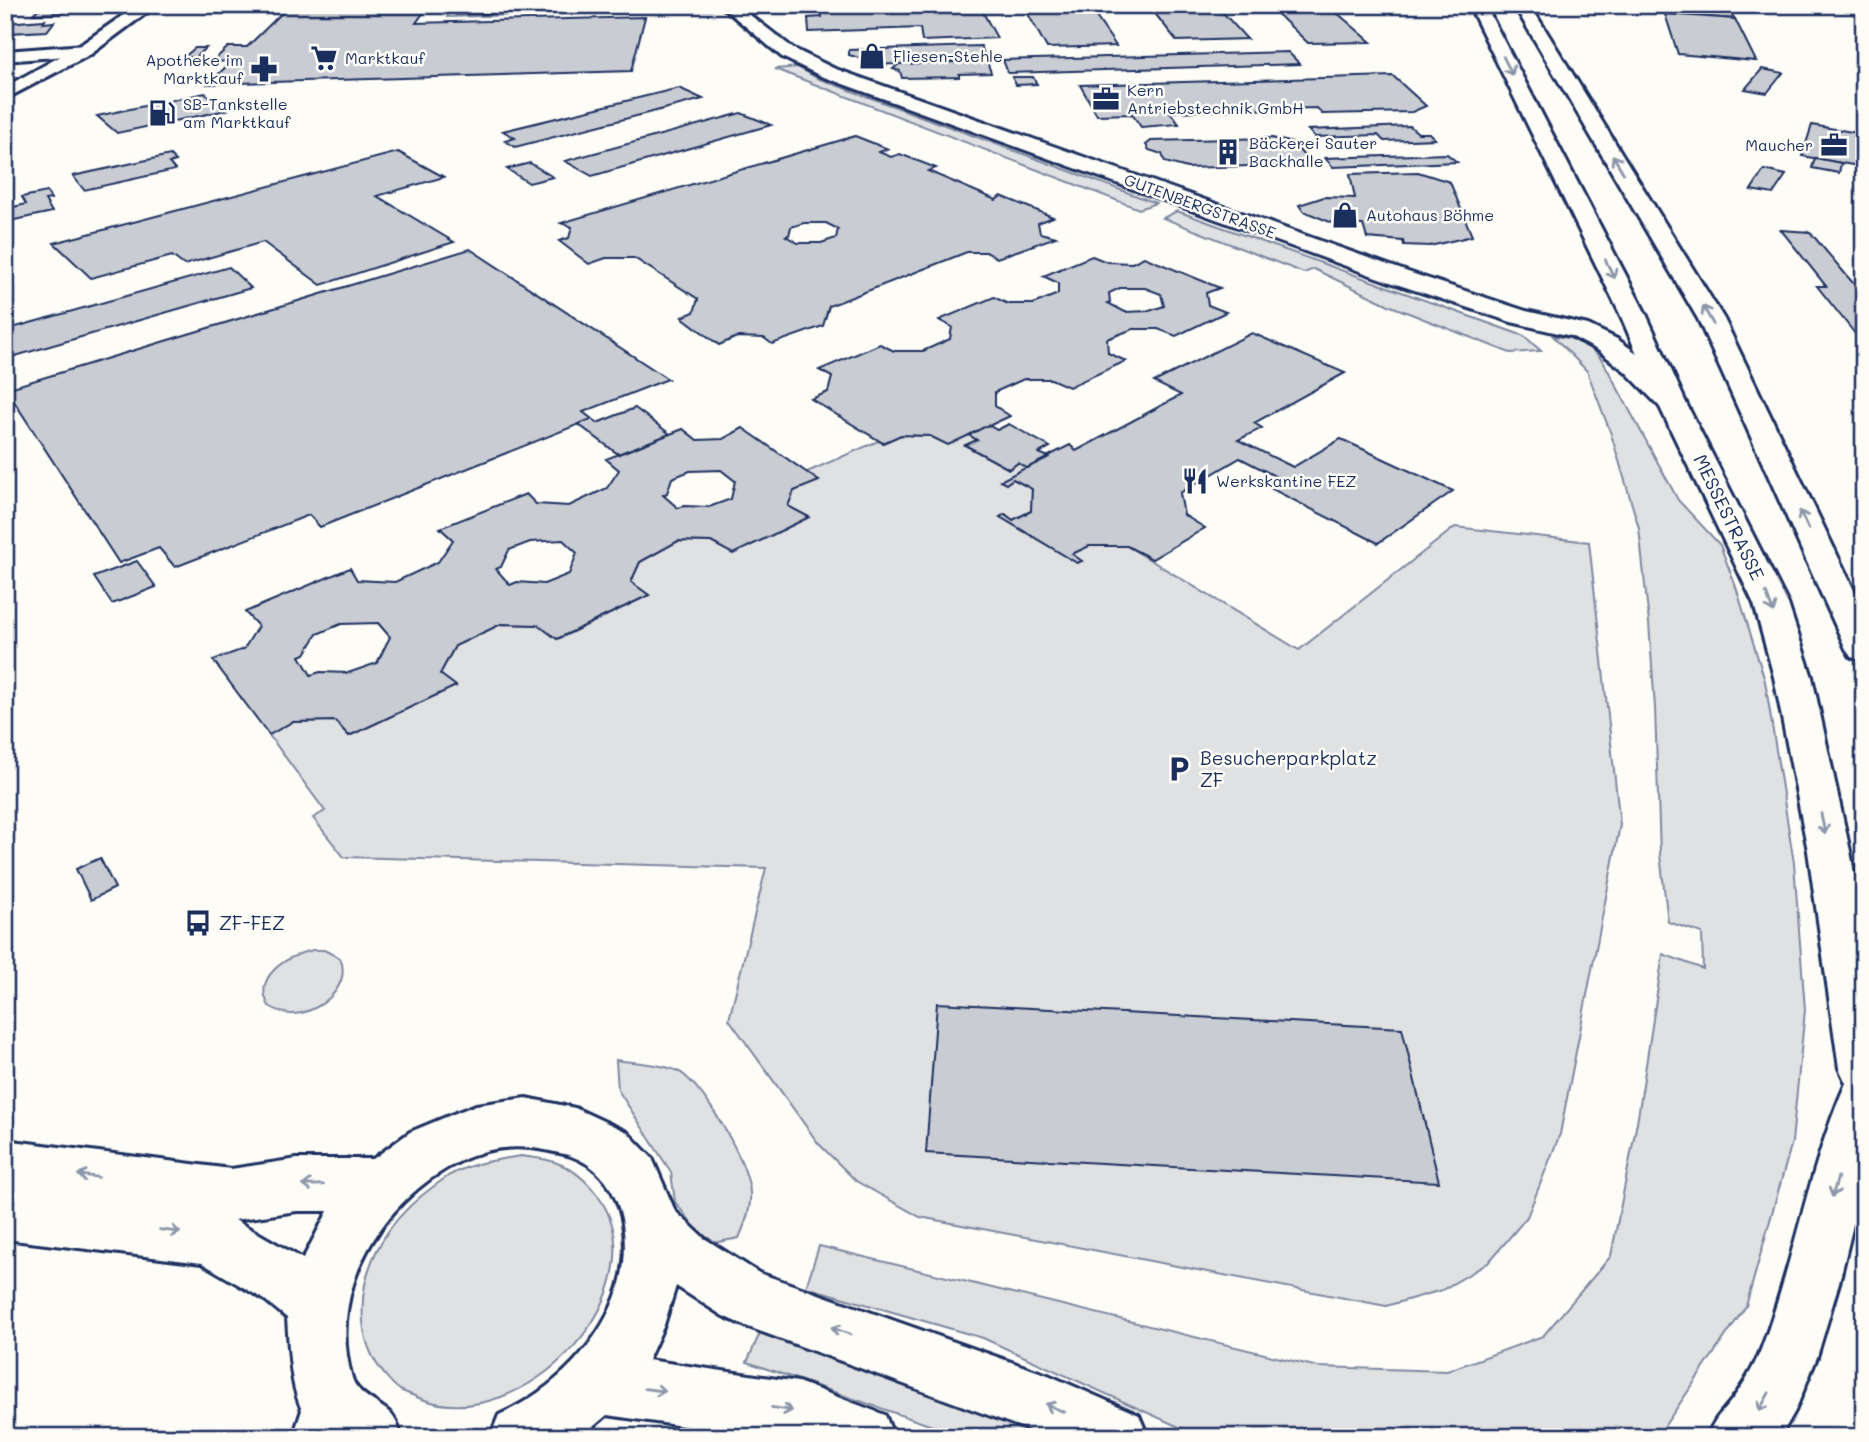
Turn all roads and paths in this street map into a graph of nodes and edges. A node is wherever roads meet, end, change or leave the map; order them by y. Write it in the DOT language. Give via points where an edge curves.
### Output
graph roads {
  1 [pos="727,5"];
  2 [pos="1477,5"];
  3 [pos="1522,5"];
  4 [pos="142,7"];
  5 [pos="85,50"];
  6 [pos="5,56"];
  7 [pos="5,94"];
  8 [pos="1672,403"];
  9 [pos="1864,649"];
  10 [pos="1864,1068"];
  11 [pos="1864,1099"];
  12 [pos="5,1165"];
  13 [pos="382,1185"];
  14 [pos="5,1212"];
  15 [pos="652,1227"];
  16 [pos="316,1304"];
  17 [pos="596,1383"];
  18 [pos="342,1426"];
  19 [pos="528,1435"];
  20 [pos="863,1437"];
  21 [pos="1117,1437"];
  22 [pos="1738,1437"];
  1 -- 8 [label="street, GUTENBERGSTRASSE" via="788,52 827,72 1387,273 1520,317 1579,330 1635,365"];
  2 -- 8 [label="street, MESSESTRASSE, one-way" via="1633,314"];
  9 -- 3 [label="street, one-way" via="1711,319"];
  4 -- 5 [label="street"];
  5 -- 6 [label="street"];
  5 -- 7 [label="street"];
  8 -- 10 [label="street, MESSESTRASSE, one-way" via="1771,604 1793,677 1829,851"];
  11 -- 22 [label="street, one-way" via="1836,1183 1789,1359 1750,1428"];
  13 -- 12 [label="street, one-way" via="297,1185 231,1195"];
  13 -- 15 [label="street" via="415,1158 452,1138 504,1123 556,1125 600,1142 625,1163 642,1192"];
  13 -- 16 [label="street" via="351,1221 328,1261"];
  14 -- 16 [label="street, one-way" via="209,1236 285,1280"];
  15 -- 17 [label="street" via="651,1278 636,1321"];
  21 -- 15 [label="street, one-way" via="1048,1405 743,1296 684,1258"];
  16 -- 18 [label="street" via="314,1345"];
  17 -- 19 [label="street"];
  17 -- 20 [label="street, one-way" via="798,1412"];
}
